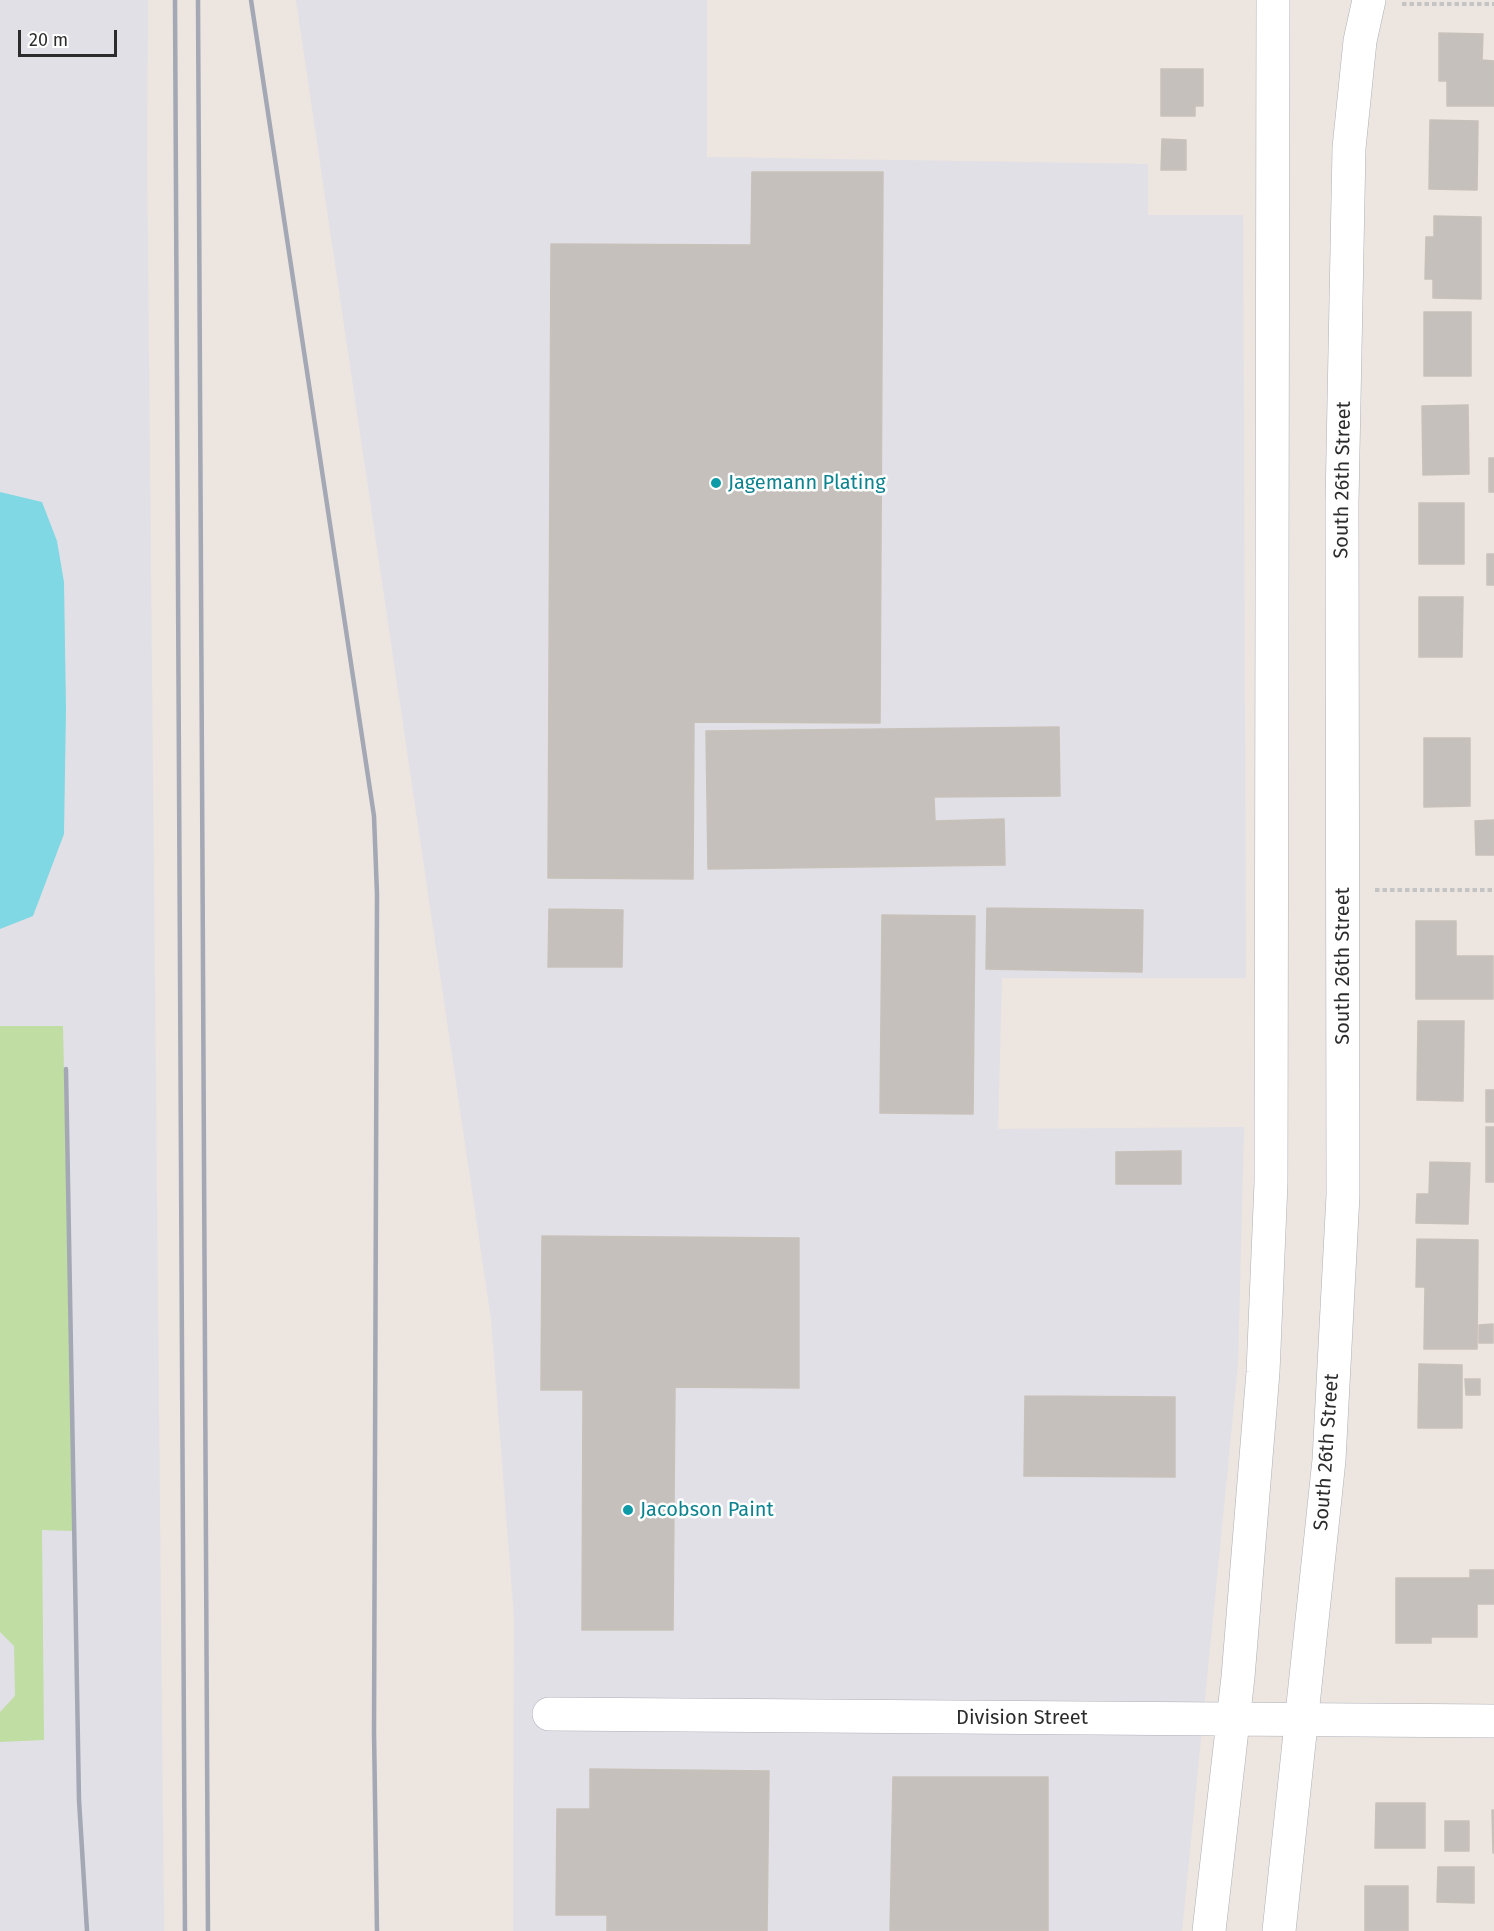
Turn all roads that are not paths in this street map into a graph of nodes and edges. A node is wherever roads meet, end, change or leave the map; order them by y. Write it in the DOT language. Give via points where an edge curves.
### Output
graph roads {
  1 [pos="1273,0"];
  2 [pos="1368,2"];
  3 [pos="549,1714"];
  4 [pos="1234,1720"];
  5 [pos="1302,1721"];
  6 [pos="1494,1721"];
  7 [pos="1209,1931"];
  8 [pos="1279,1931"];
  1 -- 4 [label="street" via="1271,1183 1263,1372"];
  2 -- 5 [label="street, South 26th Street" via="1360,41 1348,160 1342,502 1343,1195 1329,1460"];
  3 -- 4 [label="street, Division Street"];
  4 -- 5 [label="street, Division Street"];
  4 -- 7 [label="street"];
  5 -- 6 [label="street, Division Street"];
  5 -- 8 [label="street, South 26th Street"];
}
